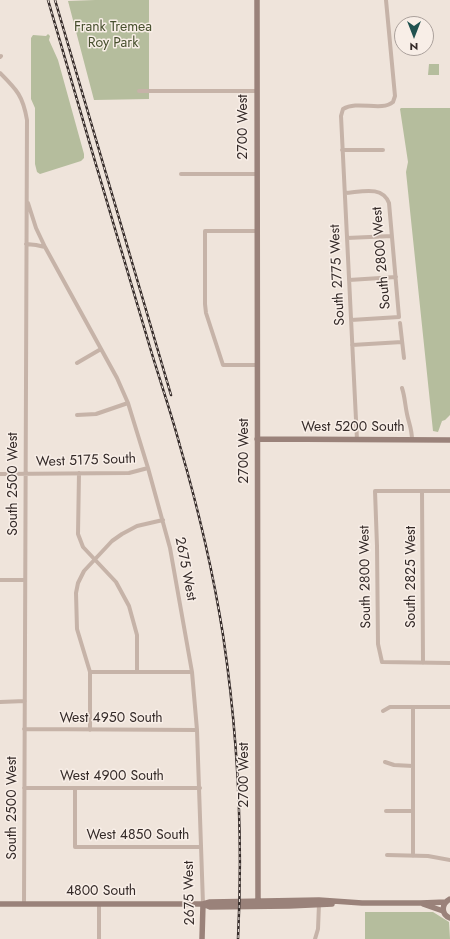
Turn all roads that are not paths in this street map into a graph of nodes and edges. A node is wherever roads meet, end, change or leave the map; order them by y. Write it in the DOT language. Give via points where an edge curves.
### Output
graph roads {
  1 [pos="257,0"];
  2 [pos="386,0"];
  3 [pos="0,73"];
  4 [pos="140,91"];
  5 [pos="256,91"];
  6 [pos="342,150"];
  7 [pos="383,150"];
  8 [pos="181,174"];
  9 [pos="256,174"];
  10 [pos="345,193"];
  11 [pos="27,199"];
  12 [pos="256,231"];
  13 [pos="392,236"];
  14 [pos="347,238"];
  15 [pos="26,244"];
  16 [pos="45,247"];
  17 [pos="396,277"];
  18 [pos="349,280"];
  19 [pos="351,320"];
  20 [pos="400,323"];
  21 [pos="402,342"];
  22 [pos="352,345"];
  23 [pos="101,349"];
  24 [pos="404,358"];
  25 [pos="77,363"];
  26 [pos="257,365"];
  27 [pos="402,388"];
  28 [pos="128,403"];
  29 [pos="77,415"];
  30 [pos="257,440"];
  31 [pos="357,440"];
  32 [pos="412,440"];
  33 [pos="450,440"];
  34 [pos="148,468"];
  35 [pos="79,473"];
  36 [pos="0,474"];
  37 [pos="26,474"];
  38 [pos="422,491"];
  39 [pos="450,491"];
  40 [pos="163,520"];
  41 [pos="94,560"];
  42 [pos="0,580"];
  43 [pos="25,580"];
  44 [pos="424,663"];
  45 [pos="450,663"];
  46 [pos="90,672"];
  47 [pos="137,672"];
  48 [pos="192,672"];
  49 [pos="0,702"];
  50 [pos="25,702"];
  51 [pos="413,707"];
  52 [pos="450,707"];
  53 [pos="383,711"];
  54 [pos="24,730"];
  55 [pos="90,730"];
  56 [pos="197,730"];
  57 [pos="385,762"];
  58 [pos="413,766"];
  59 [pos="24,788"];
  60 [pos="76,788"];
  61 [pos="200,788"];
  62 [pos="386,811"];
  63 [pos="413,811"];
  64 [pos="201,848"];
  65 [pos="387,855"];
  66 [pos="413,856"];
  67 [pos="450,860"];
  68 [pos="448,900"];
  69 [pos="258,902"];
  70 [pos="344,903"];
  71 [pos="421,903"];
  72 [pos="0,904"];
  73 [pos="24,904"];
  74 [pos="99,904"];
  75 [pos="203,904"];
  76 [pos="286,906"];
  77 [pos="319,906"];
  78 [pos="443,911"];
  79 [pos="449,919"];
  80 [pos="99,939"];
  81 [pos="202,939"];
  82 [pos="315,939"];
  1 -- 5 [label="street, 2700 West"];
  2 -- 6 [label="street, South 2775 West" via="395,96 393,102 386,106 349,105 343,109"];
  3 -- 11 [label="street, South 2500 West" via="18,93 25,109"];
  4 -- 5 [label="street"];
  5 -- 9 [label="street, 2700 West"];
  6 -- 7 [label="street"];
  6 -- 10 [label="street, South 2775 West"];
  8 -- 9 [label="street"];
  9 -- 12 [label="street, 2700 West"];
  10 -- 13 [label="street, South 2800 West" via="383,193 389,203"];
  10 -- 14 [label="street, South 2775 West"];
  11 -- 15 [label="street, South 2500 West"];
  11 -- 16 [label="street, 2675 West"];
  12 -- 26 [label="street, 2700 West"];
  12 -- 26 [label="street" via="205,231 205,304 222,365"];
  13 -- 14 [label="street"];
  13 -- 17 [label="street, South 2800 West"];
  14 -- 18 [label="street, South 2775 West"];
  15 -- 16 [label="street"];
  15 -- 37 [label="street, South 2500 West"];
  16 -- 23 [label="street, 2675 West"];
  17 -- 18 [label="street"];
  17 -- 19 [label="street, South 2800 West" via="399,317"];
  18 -- 19 [label="street, South 2775 West"];
  19 -- 22 [label="street, South 2775 West"];
  20 -- 21 [label="street, South 2800 West"];
  21 -- 22 [label="street"];
  21 -- 24 [label="street, South 2800 West"];
  22 -- 31 [label="street, South 2775 West"];
  23 -- 25 [label="street"];
  23 -- 28 [label="street, 2675 West"];
  26 -- 30 [label="street, 2700 West"];
  27 -- 32 [label="street"];
  28 -- 29 [label="street" via="96,414"];
  28 -- 34 [label="street, 2675 West"];
  30 -- 31 [label="street, West 5200 South"];
  30 -- 69 [label="street, 2700 West"];
  31 -- 32 [label="street, West 5200 South"];
  32 -- 33 [label="street, West 5200 South"];
  34 -- 35 [label="street, West 5175 South" via="130,473"];
  34 -- 40 [label="street, 2675 West"];
  35 -- 37 [label="street, West 5175 South"];
  35 -- 41 [label="street" via="78,534 83,547"];
  36 -- 37 [label="street, West 5175 South"];
  37 -- 43 [label="street, South 2500 West"];
  38 -- 39 [label="street"];
  38 -- 44 [label="street, South 2825 West"];
  38 -- 44 [label="street, South 2800 West" via="375,491 378,644 382,662"];
  40 -- 41 [label="street" via="137,526 122,534"];
  40 -- 48 [label="street, 2675 West"];
  41 -- 46 [label="street" via="84,571 76,593 77,629"];
  41 -- 47 [label="street" via="116,582 129,606 137,634"];
  42 -- 43 [label="street"];
  43 -- 50 [label="street, South 2500 West"];
  44 -- 45 [label="street"];
  46 -- 47 [label="street"];
  46 -- 55 [label="street"];
  47 -- 48 [label="street"];
  48 -- 56 [label="street, 2675 West"];
  49 -- 50 [label="street"];
  50 -- 54 [label="street, South 2500 West"];
  51 -- 52 [label="street"];
  51 -- 53 [label="street" via="390,707"];
  51 -- 58 [label="street"];
  54 -- 55 [label="street, West 4950 South"];
  54 -- 59 [label="street, South 2500 West"];
  55 -- 56 [label="street, West 4950 South"];
  56 -- 61 [label="street, 2675 West"];
  57 -- 58 [label="street" via="394,766"];
  58 -- 63 [label="street"];
  59 -- 60 [label="street, West 4900 South"];
  59 -- 73 [label="street, South 2500 West"];
  60 -- 61 [label="street, West 4900 South"];
  60 -- 64 [label="street, West 4850 South" via="76,847"];
  61 -- 64 [label="street, 2675 West"];
  62 -- 63 [label="street"];
  63 -- 66 [label="street"];
  64 -- 75 [label="street, 2675 West"];
  65 -- 66 [label="street"];
  66 -- 67 [label="street" via="435,856"];
  68 -- 71 [label="street, 4800 South"];
  68 -- 78 [label="street"];
  69 -- 70 [label="street, 4800 South" via="319,900"];
  69 -- 75 [label="street, 4800 South"];
  69 -- 76 [label="street"];
  70 -- 71 [label="street, 4800 South"];
  70 -- 77 [label="street, 4800 South"];
  71 -- 78 [label="street, 4800 South"];
  72 -- 73 [label="street, 4800 South"];
  73 -- 74 [label="street, 4800 South"];
  74 -- 75 [label="street, 4800 South"];
  74 -- 80 [label="street"];
  75 -- 76 [label="street, 4800 South" via="210,907"];
  75 -- 81 [label="street, 2675 West"];
  76 -- 77 [label="street, 4800 South"];
  77 -- 82 [label="street"];
  78 -- 79 [label="street"];
}
